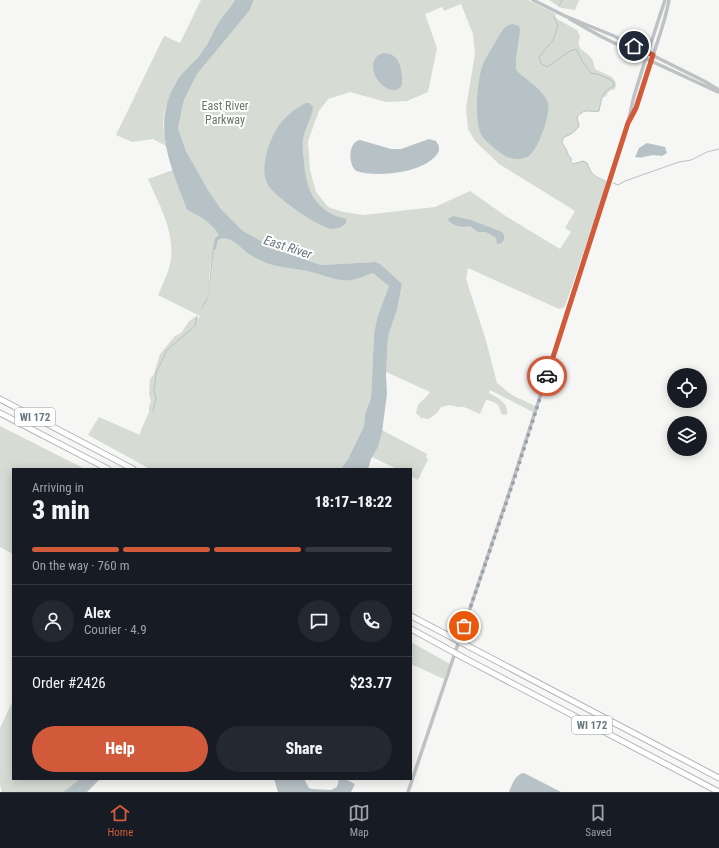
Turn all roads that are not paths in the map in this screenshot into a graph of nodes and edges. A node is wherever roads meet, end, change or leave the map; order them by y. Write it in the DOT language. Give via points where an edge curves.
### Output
graph roads {
  1 [pos="533,0"];
  2 [pos="665,0"];
  3 [pos="669,0"];
  4 [pos="566,16"];
  5 [pos="648,52"];
  6 [pos="653,55"];
  7 [pos="646,59"];
  8 [pos="651,61"];
  9 [pos="719,91"];
  10 [pos="628,123"];
  11 [pos="0,399"];
  12 [pos="0,413"];
  13 [pos="106,468"];
  14 [pos="131,468"];
  15 [pos="412,616"];
  16 [pos="412,630"];
  17 [pos="719,777"];
  18 [pos="408,792"];
  19 [pos="719,792"];
  1 -- 4 [label="street"];
  2 -- 5 [label="street"];
  3 -- 6 [label="street"];
  4 -- 5 [label="street"];
  4 -- 7 [label="street"];
  5 -- 6 [label="street"];
  5 -- 7 [label="street"];
  6 -- 8 [label="street"];
  6 -- 9 [label="street"];
  7 -- 8 [label="street"];
  7 -- 10 [label="street"];
  8 -- 9 [label="street"];
  8 -- 10 [label="street" via="636,108"];
  10 -- 18 [label="street" via="514,480"];
  11 -- 14 [label="highway, WI 172"];
  12 -- 13 [label="highway, WI 172"];
  15 -- 17 [label="highway, WI 172, bridge"];
  16 -- 19 [label="highway, WI 172, bridge"];
}
